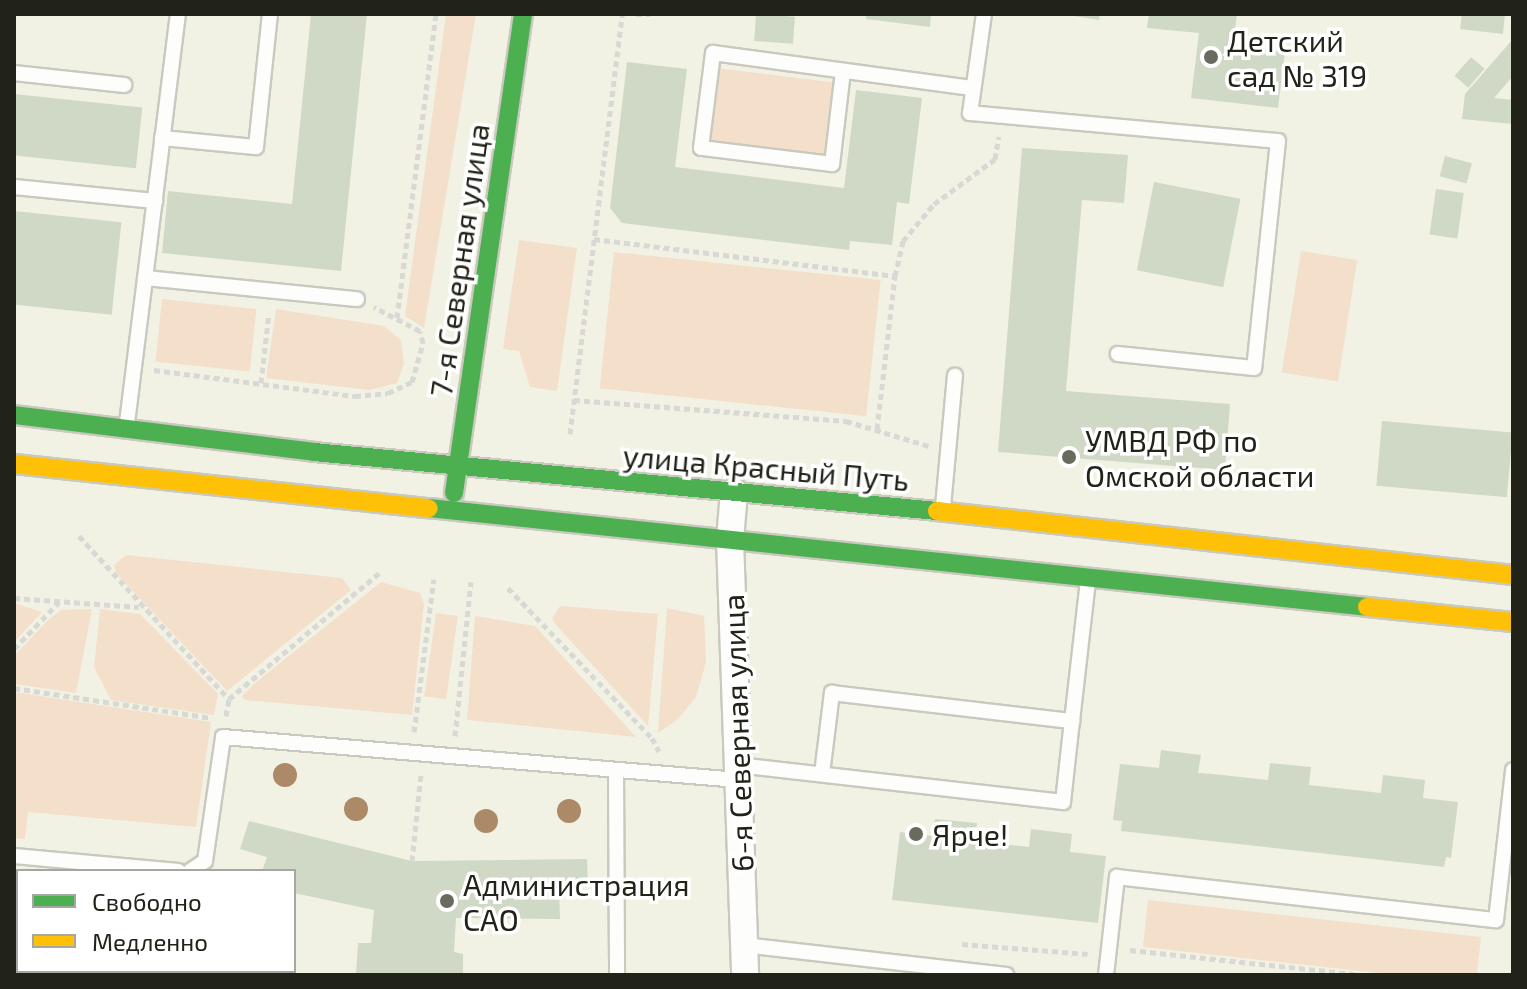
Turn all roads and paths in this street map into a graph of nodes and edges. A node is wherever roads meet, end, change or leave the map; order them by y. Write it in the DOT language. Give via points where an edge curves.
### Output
graph roads {
  1 [pos="178,14"];
  2 [pos="270,14"];
  3 [pos="436,14"];
  4 [pos="523,14"];
  5 [pos="622,14"];
  6 [pos="636,14"];
  7 [pos="650,14"];
  8 [pos="984,14"];
  9 [pos="843,71"];
  10 [pos="14,73"];
  11 [pos="124,85"];
  12 [pos="972,88"];
  13 [pos="1001,117"];
  14 [pos="162,138"];
  15 [pos="14,187"];
  16 [pos="155,201"];
  17 [pos="594,239"];
  18 [pos="895,276"];
  19 [pos="145,278"];
  20 [pos="271,291"];
  21 [pos="357,299"];
  22 [pos="1118,354"];
  23 [pos="134,368"];
  24 [pos="955,376"];
  25 [pos="261,383"];
  26 [pos="574,400"];
  27 [pos="14,415"];
  28 [pos="126,428"];
  29 [pos="877,429"];
  30 [pos="570,434"];
  31 [pos="949,452"];
  32 [pos="14,464"];
  33 [pos="458,466"];
  34 [pos="734,492"];
  35 [pos="943,512"];
  36 [pos="451,514"];
  37 [pos="79,536"];
  38 [pos="730,540"];
  39 [pos="379,573"];
  40 [pos="1513,575"];
  41 [pos="1089,577"];
  42 [pos="434,579"];
  43 [pos="471,582"];
  44 [pos="508,588"];
  45 [pos="14,598"];
  46 [pos="59,602"];
  47 [pos="139,607"];
  48 [pos="1513,622"];
  49 [pos="14,649"];
  50 [pos="14,688"];
  51 [pos="229,699"];
  52 [pos="225,720"];
  53 [pos="1072,721"];
  54 [pos="223,737"];
  55 [pos="417,753"];
  56 [pos="453,756"];
  57 [pos="1513,770"];
  58 [pos="616,771"];
  59 [pos="738,772"];
  60 [pos="822,774"];
  61 [pos="670,775"];
  62 [pos="14,856"];
  63 [pos="412,861"];
  64 [pos="156,869"];
  65 [pos="193,869"];
  66 [pos="945,943"];
  67 [pos="744,945"];
  68 [pos="1109,952"];
  69 [pos="982,974"];
  70 [pos="617,975"];
  71 [pos="745,975"];
  72 [pos="1006,975"];
  73 [pos="1106,975"];
  74 [pos="1363,975"];
  1 -- 14 [label="lane"];
  2 -- 14 [label="lane" via="256,147"];
  3 -- 25 [label="path" via="397,318 420,331 423,343 412,382 388,393 355,396"];
  4 -- 33 [label="main road, 7-я Северная улица"];
  5 -- 17 [label="path"];
  6 -- 7 [label="path"];
  8 -- 12 [label="lane"];
  9 -- 9 [label="lane" via="713,53 701,148 832,164"];
  9 -- 12 [label="lane"];
  10 -- 11 [label="lane"];
  12 -- 13 [label="lane" via="970,113"];
  13 -- 18 [label="path" via="995,159 934,204 903,241"];
  13 -- 22 [label="lane" via="1278,141 1254,368"];
  14 -- 16 [label="lane"];
  15 -- 16 [label="lane"];
  16 -- 19 [label="lane"];
  17 -- 18 [label="path"];
  17 -- 26 [label="path"];
  18 -- 29 [label="path"];
  19 -- 20 [label="lane"];
  19 -- 23 [label="lane"];
  20 -- 21 [label="lane"];
  20 -- 25 [label="path"];
  23 -- 25 [label="path"];
  23 -- 28 [label="lane"];
  24 -- 31 [label="lane"];
  26 -- 29 [label="path" via="846,421"];
  26 -- 30 [label="path"];
  27 -- 28 [label="main road, улица Красный Путь"];
  28 -- 33 [label="main road, улица Красный Путь"];
  29 -- 31 [label="path"];
  31 -- 35 [label="lane"];
  32 -- 36 [label="main road"];
  33 -- 34 [label="main road, улица Красный Путь"];
  33 -- 36 [label="main road, 7-я Северная улица"];
  34 -- 35 [label="main road, улица Красный Путь"];
  34 -- 38 [label="street, 6-я Северная улица"];
  35 -- 40 [label="main road, улица Красный Путь"];
  36 -- 38 [label="main road"];
  37 -- 47 [label="path"];
  38 -- 41 [label="main road"];
  38 -- 59 [label="street, 6-я Северная улица"];
  39 -- 51 [label="path"];
  41 -- 48 [label="main road"];
  41 -- 53 [label="lane"];
  42 -- 55 [label="path"];
  43 -- 56 [label="path"];
  44 -- 61 [label="path" via="652,738"];
  45 -- 46 [label="path"];
  46 -- 47 [label="path"];
  46 -- 49 [label="path"];
  47 -- 51 [label="path"];
  50 -- 52 [label="path"];
  51 -- 52 [label="path"];
  52 -- 54 [label="path"];
  53 -- 60 [label="lane" via="832,693"];
  53 -- 60 [label="lane" via="1063,802"];
  54 -- 55 [label="lane"];
  54 -- 65 [label="lane" via="205,861"];
  55 -- 56 [label="lane"];
  55 -- 63 [label="path"];
  56 -- 58 [label="lane"];
  57 -- 68 [label="lane" via="1496,920 1117,877"];
  58 -- 61 [label="lane"];
  58 -- 70 [label="lane"];
  59 -- 60 [label="lane"];
  59 -- 61 [label="lane"];
  59 -- 67 [label="street, 6-я Северная улица"];
  62 -- 64 [label="lane"];
  66 -- 68 [label="path"];
  67 -- 69 [label="lane"];
  67 -- 71 [label="street, 6-я Северная улица"];
  68 -- 73 [label="lane"];
  68 -- 74 [label="path"];
  69 -- 72 [label="lane"];
}
